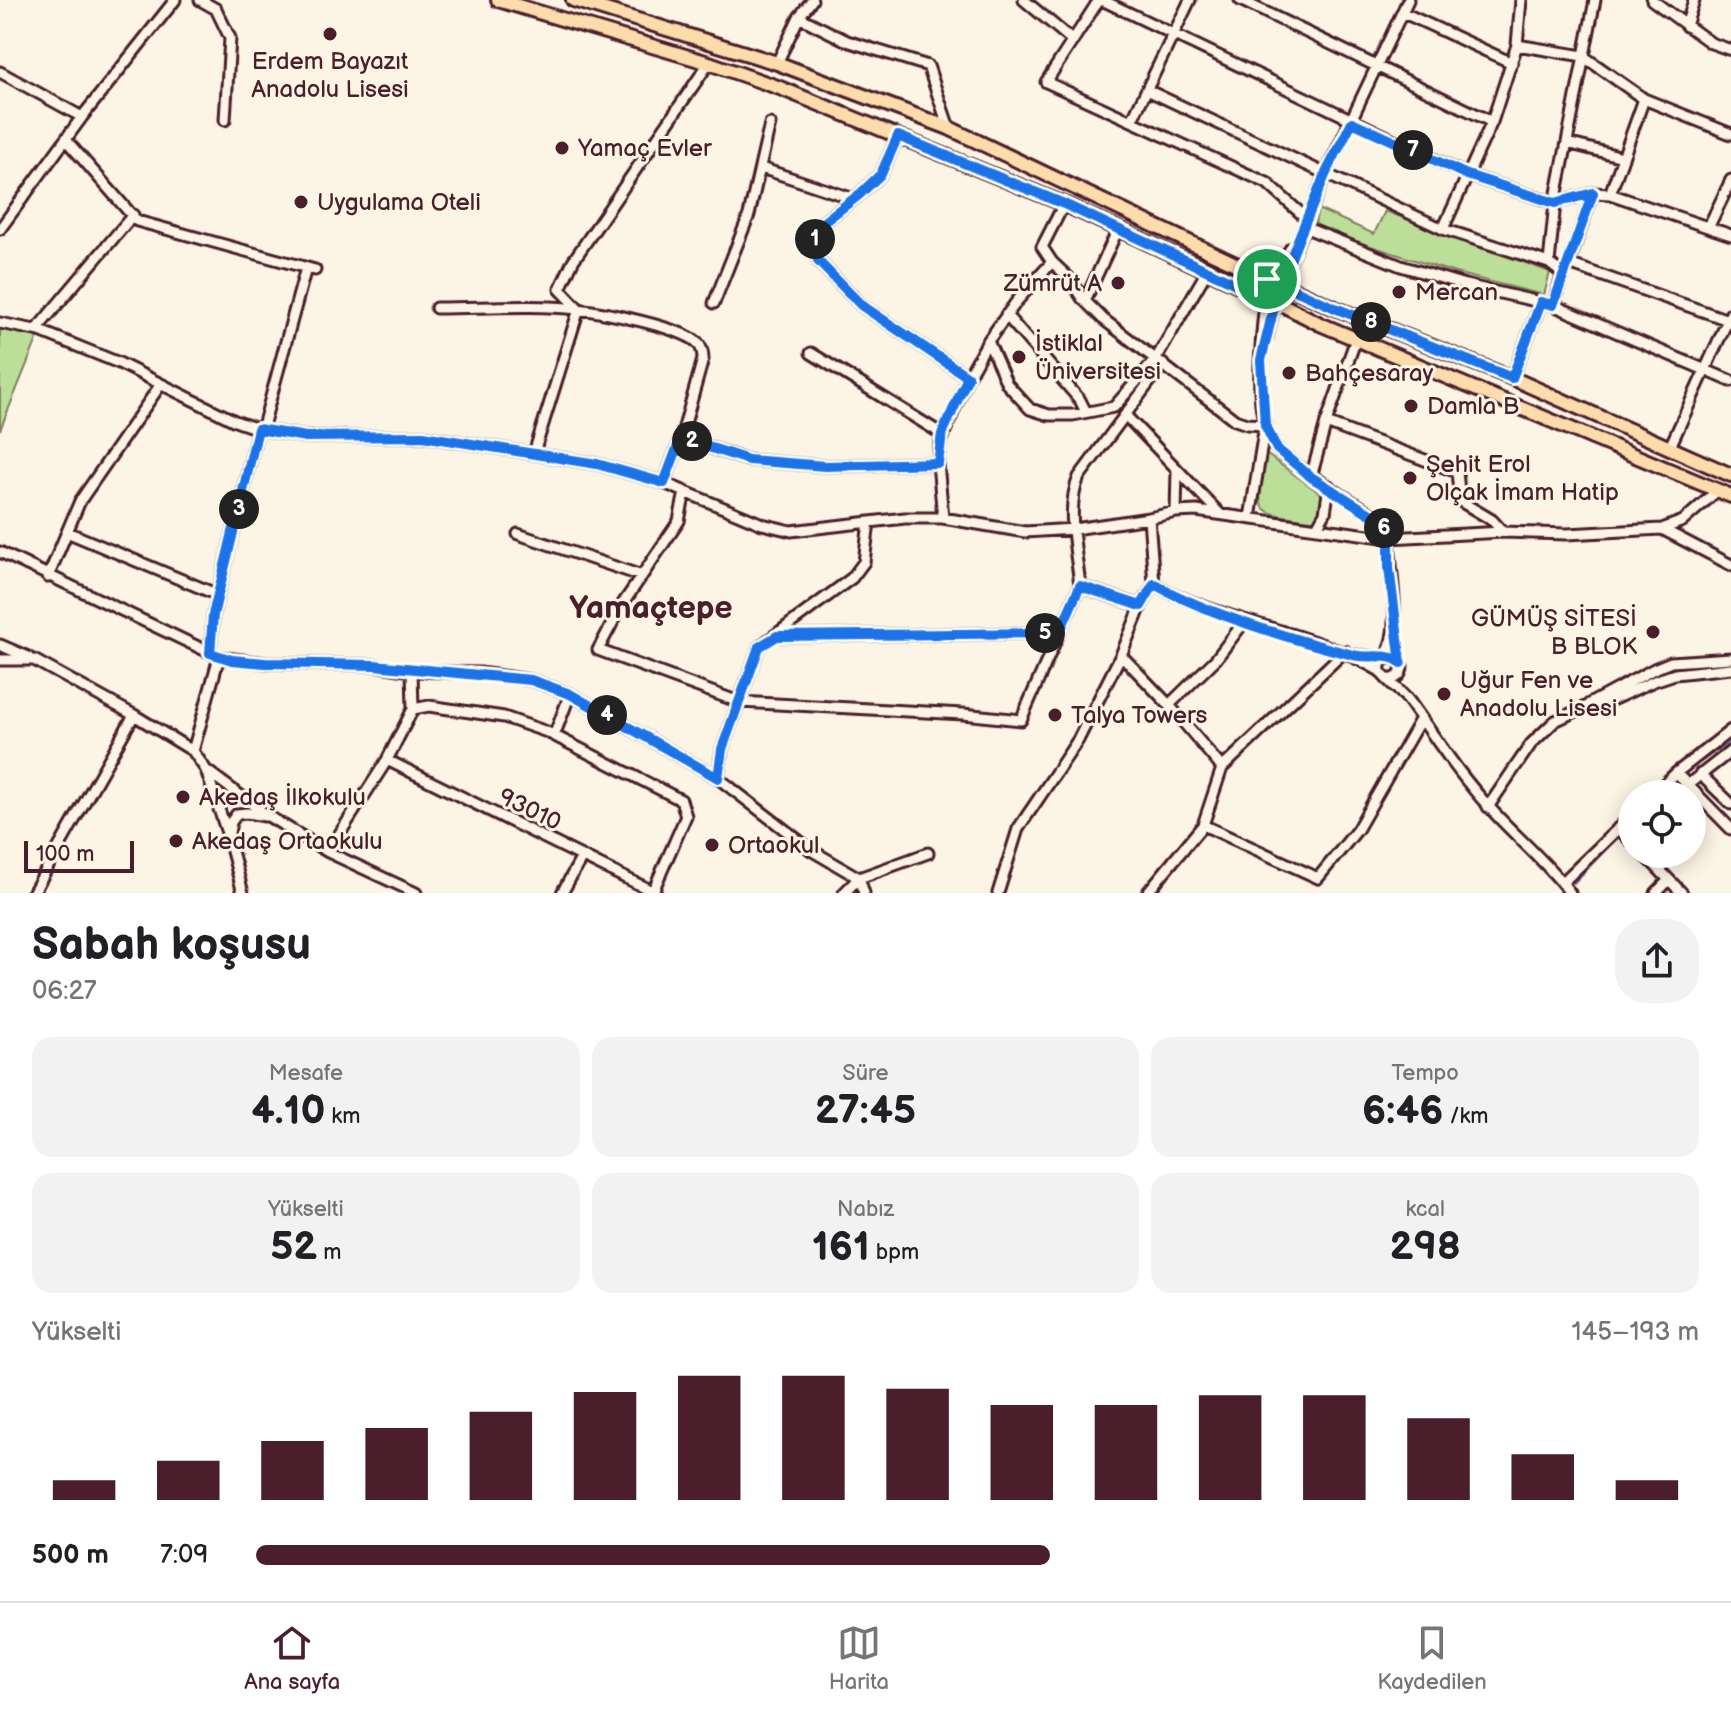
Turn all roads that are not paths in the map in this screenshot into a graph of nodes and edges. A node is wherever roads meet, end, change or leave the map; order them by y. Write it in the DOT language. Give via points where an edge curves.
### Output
graph roads {
  1 [pos="175,0"];
  2 [pos="200,0"];
  3 [pos="498,0"];
  4 [pos="573,0"];
  5 [pos="1024,0"];
  6 [pos="1100,0"];
  7 [pos="1190,0"];
  8 [pos="1240,0"];
  9 [pos="1408,0"];
  10 [pos="1521,0"];
  11 [pos="1595,0"];
  12 [pos="1652,0"];
  13 [pos="1694,0"];
  14 [pos="808,2"];
  15 [pos="1404,13"];
  16 [pos="799,17"];
  17 [pos="1686,26"];
  18 [pos="1175,35"];
  19 [pos="1073,41"];
  20 [pos="1517,45"];
  21 [pos="1731,50"];
  22 [pos="1583,56"];
  23 [pos="709,63"];
  24 [pos="777,63"];
  25 [pos="1512,63"];
  26 [pos="1378,66"];
  27 [pos="0,72"];
  28 [pos="1147,90"];
  29 [pos="1644,99"];
  30 [pos="82,117"];
  31 [pos="225,120"];
  32 [pos="1132,120"];
  33 [pos="1352,122"];
  34 [pos="1492,122"];
  35 [pos="770,124"];
  36 [pos="949,128"];
  37 [pos="1731,134"];
  38 [pos="898,136"];
  39 [pos="66,140"];
  40 [pos="1567,143"];
  41 [pos="1623,157"];
  42 [pos="761,168"];
  43 [pos="1325,175"];
  44 [pos="1467,175"];
  45 [pos="1731,180"];
  46 [pos="1593,193"];
  47 [pos="1610,194"];
  48 [pos="854,199"];
  49 [pos="1555,203"];
  50 [pos="1064,204"];
  51 [pos="133,215"];
  52 [pos="1709,226"];
  53 [pos="1304,227"];
  54 [pos="0,228"];
  55 [pos="1118,229"];
  56 [pos="1443,229"];
  57 [pos="1731,235"];
  58 [pos="1052,262"];
  59 [pos="1549,263"];
  60 [pos="1569,264"];
  61 [pos="1207,271"];
  62 [pos="1563,274"];
  63 [pos="1276,281"];
  64 [pos="1270,300"];
  65 [pos="1085,301"];
  66 [pos="1541,302"];
  67 [pos="714,303"];
  68 [pos="1553,305"];
  69 [pos="436,308"];
  70 [pos="579,309"];
  71 [pos="1006,315"];
  72 [pos="1729,317"];
  73 [pos="0,323"];
  74 [pos="36,330"];
  75 [pos="1356,339"];
  76 [pos="988,341"];
  77 [pos="811,353"];
  78 [pos="1159,362"];
  79 [pos="1703,370"];
  80 [pos="968,377"];
  81 [pos="1512,378"];
  82 [pos="1731,381"];
  83 [pos="161,384"];
  84 [pos="1086,412"];
  85 [pos="1126,416"];
  86 [pos="1326,423"];
  87 [pos="1265,425"];
  88 [pos="260,430"];
  89 [pos="942,434"];
  90 [pos="681,438"];
  91 [pos="1669,449"];
  92 [pos="534,453"];
  93 [pos="938,463"];
  94 [pos="1177,470"];
  95 [pos="1731,475"];
  96 [pos="1311,477"];
  97 [pos="664,483"];
  98 [pos="1329,486"];
  99 [pos="1717,491"];
  100 [pos="685,492"];
  101 [pos="1731,496"];
  102 [pos="1176,512"];
  103 [pos="1220,514"];
  104 [pos="943,518"];
  105 [pos="1149,518"];
  106 [pos="1250,518"];
  107 [pos="869,522"];
  108 [pos="1317,527"];
  109 [pos="1074,529"];
  110 [pos="1662,529"];
  111 [pos="67,532"];
  112 [pos="1503,532"];
  113 [pos="518,534"];
  114 [pos="1389,538"];
  115 [pos="0,552"];
  116 [pos="1731,565"];
  117 [pos="642,576"];
  118 [pos="48,577"];
  119 [pos="1154,584"];
  120 [pos="1080,586"];
  121 [pos="218,595"];
  122 [pos="1141,606"];
  123 [pos="1394,619"];
  124 [pos="1244,622"];
  125 [pos="1059,633"];
  126 [pos="777,636"];
  127 [pos="0,645"];
  128 [pos="1349,653"];
  129 [pos="214,655"];
  130 [pos="1121,655"];
  131 [pos="1385,658"];
  132 [pos="1731,658"];
  133 [pos="0,660"];
  134 [pos="34,660"];
  135 [pos="1663,665"];
  136 [pos="1401,666"];
  137 [pos="1731,668"];
  138 [pos="412,671"];
  139 [pos="1384,675"];
  140 [pos="1667,677"];
  141 [pos="570,694"];
  142 [pos="739,702"];
  143 [pos="1411,703"];
  144 [pos="1169,705"];
  145 [pos="1587,706"];
  146 [pos="413,709"];
  147 [pos="134,715"];
  148 [pos="1420,720"];
  149 [pos="1731,730"];
  150 [pos="554,736"];
  151 [pos="193,751"];
  152 [pos="1731,751"];
  153 [pos="387,760"];
  154 [pos="1222,768"];
  155 [pos="206,770"];
  156 [pos="1676,773"];
  157 [pos="1700,774"];
  158 [pos="718,778"];
  159 [pos="1669,780"];
  160 [pos="1682,780"];
  161 [pos="1692,780"];
  162 [pos="1731,804"];
  163 [pos="1706,805"];
  164 [pos="1488,807"];
  165 [pos="268,816"];
  166 [pos="1203,825"];
  167 [pos="1618,828"];
  168 [pos="1731,829"];
  169 [pos="228,836"];
  170 [pos="328,852"];
  171 [pos="928,853"];
  172 [pos="582,857"];
  173 [pos="1657,868"];
  174 [pos="859,878"];
  175 [pos="1669,880"];
  176 [pos="1562,883"];
  177 [pos="655,892"];
  178 [pos="33,893"];
  179 [pos="243,893"];
  180 [pos="416,893"];
  181 [pos="562,893"];
  182 [pos="844,893"];
  183 [pos="864,893"];
  184 [pos="998,893"];
  185 [pos="1147,893"];
  186 [pos="1570,893"];
  187 [pos="1656,893"];
  188 [pos="1682,893"];
  1 -- 30 [label="street"];
  2 -- 31 [label="street" via="216,9 230,38"];
  3 -- 23 [label="main road"];
  4 -- 24 [label="main road"];
  5 -- 19 [label="street"];
  6 -- 18 [label="street"];
  6 -- 19 [label="street"];
  7 -- 18 [label="street"];
  8 -- 26 [label="street"];
  9 -- 15 [label="street"];
  10 -- 20 [label="street"];
  11 -- 22 [label="street"];
  12 -- 17 [label="street"];
  13 -- 17 [label="street"];
  14 -- 16 [label="street"];
  15 -- 25 [label="street"];
  15 -- 26 [label="street"];
  16 -- 24 [label="street"];
  16 -- 36 [label="street" via="847,41 928,66"];
  17 -- 21 [label="street"];
  18 -- 28 [label="street"];
  18 -- 33 [label="street"];
  19 -- 32 [label="street" via="1046,82"];
  20 -- 22 [label="street"];
  20 -- 25 [label="street"];
  22 -- 29 [label="street"];
  22 -- 40 [label="street"];
  23 -- 38 [label="main road"];
  23 -- 70 [label="street" via="573,261 560,289"];
  24 -- 36 [label="main road"];
  25 -- 34 [label="street"];
  26 -- 33 [label="street"];
  26 -- 34 [label="street"];
  27 -- 30 [label="street"];
  28 -- 32 [label="street"];
  28 -- 43 [label="street"];
  29 -- 37 [label="street"];
  29 -- 41 [label="street"];
  30 -- 39 [label="street"];
  32 -- 53 [label="street" via="1267,183"];
  33 -- 43 [label="street"];
  33 -- 44 [label="street"];
  34 -- 44 [label="street"];
  35 -- 42 [label="street"];
  36 -- 63 [label="main road"];
  38 -- 48 [label="street" via="881,174"];
  38 -- 50 [label="main road"];
  39 -- 51 [label="street"];
  39 -- 54 [label="street"];
  40 -- 41 [label="street"];
  40 -- 49 [label="street"];
  41 -- 47 [label="street"];
  42 -- 48 [label="street"];
  42 -- 67 [label="street" via="749,215"];
  43 -- 53 [label="street"];
  43 -- 56 [label="street"];
  44 -- 49 [label="street"];
  44 -- 56 [label="street"];
  45 -- 52 [label="street"];
  46 -- 47 [label="street"];
  46 -- 49 [label="street"];
  46 -- 60 [label="street"];
  47 -- 52 [label="street"];
  48 -- 80 [label="street" via="820,225 814,241 818,261 861,305"];
  49 -- 59 [label="street"];
  50 -- 55 [label="main road"];
  50 -- 58 [label="street" via="1042,247"];
  51 -- 74 [label="street"];
  51 -- 88 [label="street" via="137,221 310,269"];
  52 -- 57 [label="street"];
  53 -- 63 [label="street"];
  53 -- 66 [label="street" via="1401,266"];
  55 -- 61 [label="main road"];
  55 -- 65 [label="street"];
  56 -- 59 [label="street"];
  58 -- 65 [label="street"];
  58 -- 71 [label="street"];
  59 -- 62 [label="street"];
  60 -- 62 [label="street"];
  60 -- 72 [label="street"];
  61 -- 64 [label="main road"];
  61 -- 78 [label="street"];
  62 -- 68 [label="street"];
  63 -- 64 [label="main road" via="1285,293"];
  63 -- 64 [label="main road" via="1260,288"];
  63 -- 81 [label="main road"];
  64 -- 75 [label="main road"];
  64 -- 87 [label="street" via="1261,360"];
  65 -- 78 [label="street"];
  66 -- 68 [label="street"];
  66 -- 81 [label="street"];
  68 -- 79 [label="street"];
  69 -- 70 [label="street"];
  70 -- 90 [label="street" via="659,326 687,336 703,349"];
  70 -- 92 [label="street"];
  71 -- 76 [label="street"];
  71 -- 84 [label="street"];
  72 -- 79 [label="street"];
  73 -- 74 [label="street"];
  74 -- 83 [label="street"];
  75 -- 86 [label="street"];
  75 -- 99 [label="main road"];
  76 -- 80 [label="street"];
  76 -- 84 [label="street" via="1007,384 1030,409 1049,415"];
  77 -- 89 [label="street"];
  78 -- 84 [label="street" via="1114,407"];
  78 -- 85 [label="street"];
  78 -- 87 [label="street" via="1235,420"];
  79 -- 82 [label="street"];
  79 -- 91 [label="street"];
  80 -- 89 [label="street"];
  81 -- 91 [label="main road"];
  83 -- 88 [label="street"];
  83 -- 111 [label="street" via="80,501"];
  85 -- 94 [label="street"];
  85 -- 109 [label="street" via="1073,489"];
  86 -- 96 [label="street"];
  86 -- 112 [label="street" via="1457,472 1460,501"];
  87 -- 96 [label="street" via="1277,449"];
  87 -- 106 [label="street"];
  88 -- 92 [label="street" via="306,437 423,436"];
  88 -- 121 [label="street"];
  89 -- 93 [label="street"];
  90 -- 93 [label="street" via="748,460 825,466"];
  90 -- 97 [label="street"];
  91 -- 95 [label="main road"];
  92 -- 97 [label="street"];
  93 -- 104 [label="street"];
  94 -- 102 [label="street"];
  94 -- 103 [label="street"];
  96 -- 98 [label="street"];
  97 -- 100 [label="street"];
  98 -- 108 [label="street"];
  98 -- 114 [label="street" via="1380,520"];
  99 -- 101 [label="main road"];
  99 -- 110 [label="street" via="1683,521"];
  100 -- 107 [label="street" via="791,531"];
  100 -- 117 [label="street" via="679,521"];
  102 -- 103 [label="street"];
  102 -- 105 [label="street"];
  103 -- 106 [label="street"];
  104 -- 107 [label="street"];
  104 -- 109 [label="street" via="1025,532"];
  105 -- 109 [label="street"];
  105 -- 119 [label="street"];
  106 -- 108 [label="street"];
  107 -- 126 [label="street" via="864,562 852,578"];
  108 -- 114 [label="street"];
  109 -- 120 [label="street"];
  110 -- 112 [label="street"];
  110 -- 116 [label="street"];
  111 -- 118 [label="street"];
  111 -- 121 [label="street"];
  112 -- 114 [label="street"];
  113 -- 117 [label="street"];
  114 -- 123 [label="street"];
  115 -- 118 [label="street"];
  117 -- 142 [label="street" via="598,650"];
  118 -- 129 [label="street"];
  119 -- 122 [label="street"];
  119 -- 124 [label="street"];
  120 -- 122 [label="street"];
  120 -- 125 [label="street"];
  121 -- 129 [label="street"];
  122 -- 130 [label="street"];
  123 -- 131 [label="street"];
  123 -- 136 [label="street"];
  124 -- 128 [label="street"];
  124 -- 144 [label="street" via="1216,659"];
  125 -- 126 [label="street"];
  125 -- 142 [label="street" via="1021,720"];
  126 -- 142 [label="street" via="759,647"];
  127 -- 134 [label="street"];
  128 -- 131 [label="street"];
  128 -- 139 [label="street"];
  128 -- 154 [label="street"];
  129 -- 138 [label="street"];
  129 -- 151 [label="street"];
  130 -- 144 [label="street"];
  130 -- 184 [label="street" via="1078,740 1018,829"];
  131 -- 136 [label="street" via="1396,658"];
  131 -- 139 [label="street" via="1380,664"];
  132 -- 135 [label="street"];
  133 -- 134 [label="street"];
  134 -- 147 [label="street"];
  135 -- 140 [label="street"];
  135 -- 145 [label="street"];
  136 -- 139 [label="street" via="1398,677"];
  136 -- 143 [label="street"];
  137 -- 140 [label="street"];
  138 -- 141 [label="street" via="531,680"];
  138 -- 146 [label="street"];
  139 -- 143 [label="street"];
  140 -- 145 [label="street"];
  141 -- 150 [label="street"];
  141 -- 158 [label="street"];
  142 -- 158 [label="street"];
  143 -- 148 [label="street"];
  144 -- 154 [label="street"];
  145 -- 164 [label="street" via="1555,721 1531,744"];
  146 -- 150 [label="street" via="429,706 504,717"];
  146 -- 153 [label="street"];
  147 -- 151 [label="street"];
  147 -- 178 [label="street"];
  148 -- 164 [label="street"];
  148 -- 166 [label="street" via="1357,830 1318,878"];
  149 -- 156 [label="street"];
  150 -- 177 [label="street" via="681,800 686,816"];
  151 -- 155 [label="street"];
  152 -- 157 [label="street"];
  153 -- 170 [label="street"];
  153 -- 172 [label="street, 93010"];
  154 -- 166 [label="street"];
  155 -- 165 [label="street"];
  155 -- 169 [label="street"];
  156 -- 159 [label="street"];
  156 -- 160 [label="street"];
  157 -- 161 [label="street"];
  157 -- 162 [label="street"];
  158 -- 174 [label="street" via="811,850"];
  163 -- 168 [label="street"];
  164 -- 176 [label="street"];
  165 -- 169 [label="street" via="237,814"];
  165 -- 170 [label="street"];
  166 -- 185 [label="street"];
  167 -- 176 [label="street"];
  169 -- 179 [label="street"];
  170 -- 180 [label="street"];
  171 -- 174 [label="street"];
  172 -- 177 [label="street, 93010"];
  172 -- 181 [label="street"];
  173 -- 175 [label="street"];
  174 -- 182 [label="street"];
  174 -- 183 [label="street"];
  175 -- 187 [label="street"];
  175 -- 188 [label="street"];
  176 -- 186 [label="street"];
}
